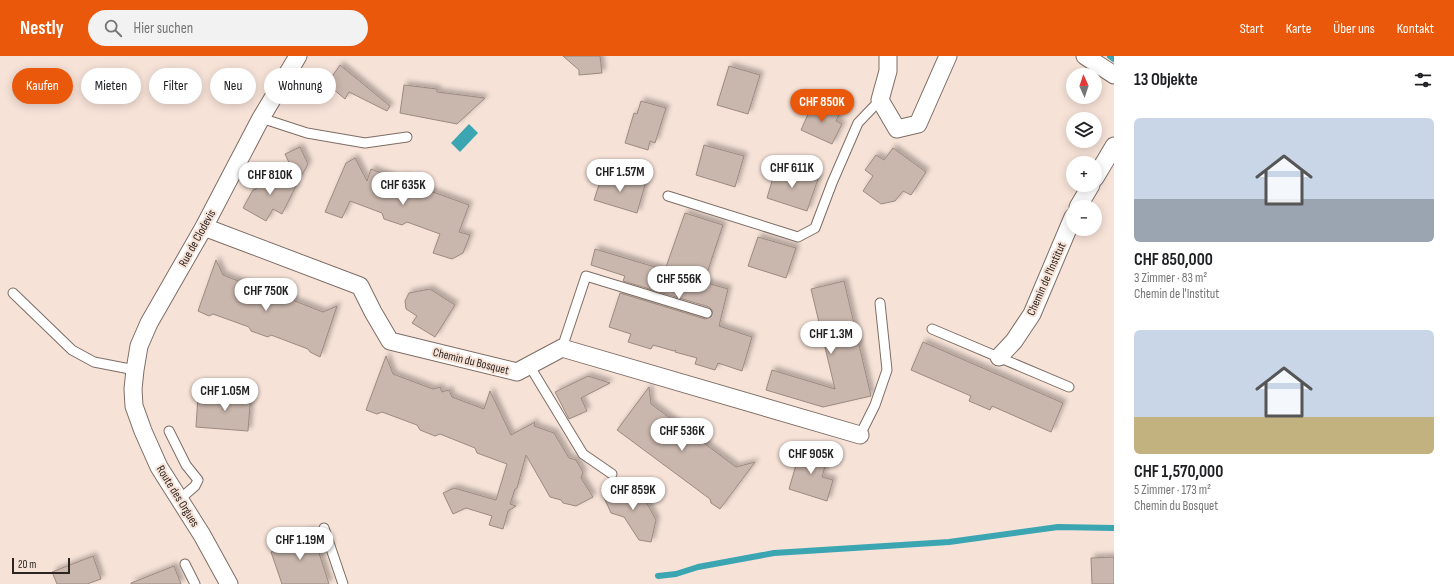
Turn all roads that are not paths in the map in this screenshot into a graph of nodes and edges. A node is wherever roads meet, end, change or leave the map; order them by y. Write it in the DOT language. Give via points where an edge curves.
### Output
graph roads {
  1 [pos="298,56"];
  2 [pos="888,56"];
  3 [pos="948,56"];
  4 [pos="1085,56"];
  5 [pos="1114,75"];
  6 [pos="880,100"];
  7 [pos="261,118"];
  8 [pos="407,137"];
  9 [pos="1114,146"];
  10 [pos="1102,166"];
  11 [pos="668,196"];
  12 [pos="204,227"];
  13 [pos="1066,233"];
  14 [pos="13,293"];
  15 [pos="880,303"];
  16 [pos="707,313"];
  17 [pos="932,329"];
  18 [pos="562,348"];
  19 [pos="999,358"];
  20 [pos="530,365"];
  21 [pos="135,370"];
  22 [pos="1069,387"];
  23 [pos="134,406"];
  24 [pos="169,431"];
  25 [pos="860,435"];
  26 [pos="612,474"];
  27 [pos="180,499"];
  28 [pos="324,528"];
  29 [pos="185,564"];
  30 [pos="195,584"];
  31 [pos="229,584"];
  32 [pos="343,584"];
  1 -- 7 [label="street, Rue de Clodevis"];
  2 -- 6 [label="street" via="888,71"];
  3 -- 6 [label="street" via="918,124 897,129"];
  4 -- 5 [label="street"];
  6 -- 11 [label="lane" via="858,123 815,228 798,237"];
  7 -- 8 [label="lane" via="307,133 365,143"];
  7 -- 12 [label="street, Rue de Clodevis"];
  9 -- 10 [label="street"];
  12 -- 20 [label="street, Chemin du Bosquet" via="360,286 390,341 517,372"];
  12 -- 21 [label="street, Rue de Clodevis" via="149,323 139,346"];
  13 -- 19 [label="street, Chemin de l'Institut" via="1032,314"];
  14 -- 21 [label="lane" via="72,350 94,362"];
  15 -- 25 [label="lane" via="887,370"];
  16 -- 18 [label="lane" via="586,276"];
  17 -- 19 [label="lane"];
  18 -- 20 [label="street, Chemin du Bosquet"];
  18 -- 25 [label="street"];
  19 -- 22 [label="lane"];
  20 -- 26 [label="lane" via="583,454"];
  21 -- 23 [label="street, Rue de Clodevis"];
  23 -- 27 [label="street, Route des Orgues" via="159,467"];
  24 -- 27 [label="lane" via="186,464 198,480"];
  27 -- 31 [label="street, Route des Orgues"];
  28 -- 32 [label="lane"];
  29 -- 30 [label="lane"];
}
